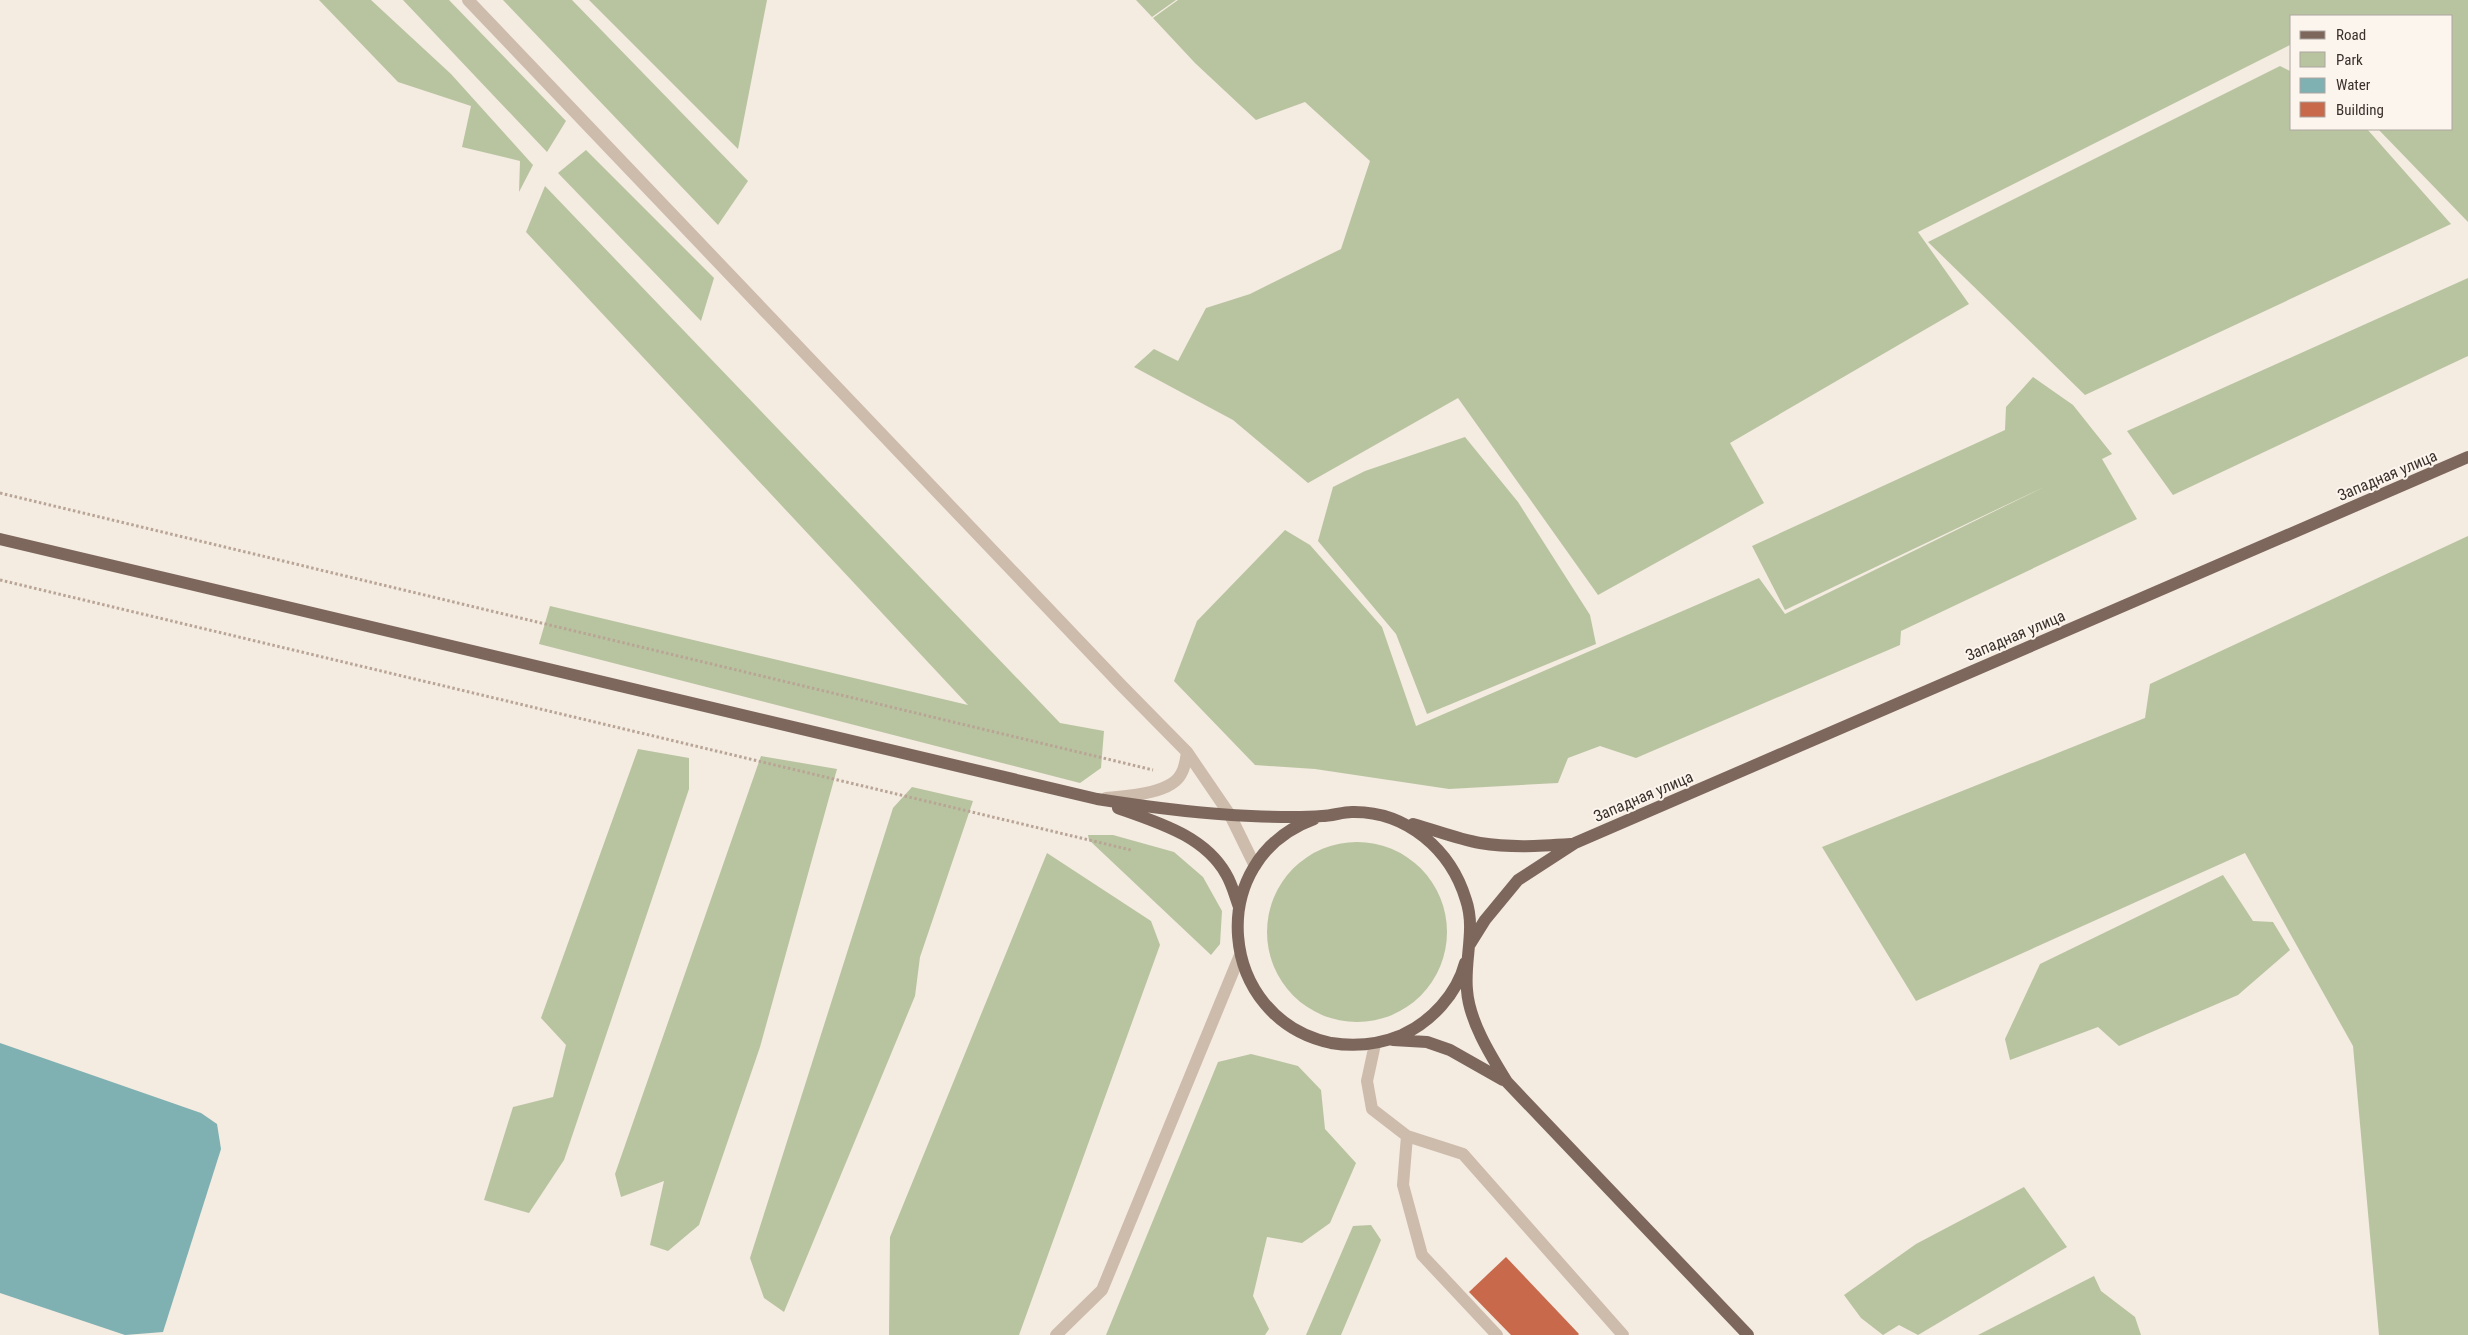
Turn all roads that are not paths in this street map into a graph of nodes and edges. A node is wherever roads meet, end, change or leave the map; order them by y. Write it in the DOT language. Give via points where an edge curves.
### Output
graph roads {
  1 [pos="468,0"];
  2 [pos="2468,457"];
  3 [pos="0,539"];
  4 [pos="1188,752"];
  5 [pos="1097,800"];
  6 [pos="1230,815"];
  7 [pos="1324,816"];
  8 [pos="1381,816"];
  9 [pos="1575,843"];
  10 [pos="1255,866"];
  11 [pos="1239,907"];
  12 [pos="1469,945"];
  13 [pos="1240,955"];
  14 [pos="1390,1040"];
  15 [pos="1375,1044"];
  16 [pos="1507,1082"];
  17 [pos="1407,1136"];
  18 [pos="1056,1335"];
  19 [pos="1497,1335"];
  20 [pos="1622,1335"];
  21 [pos="1748,1335"];
  1 -- 4 [label="lane"];
  2 -- 9 [label="main road, Западная улица"];
  3 -- 5 [label="main road"];
  4 -- 5 [label="lane" via="1181,774 1172,784 1146,793"];
  4 -- 6 [label="lane"];
  5 -- 6 [label="main road"];
  5 -- 11 [label="main road" via="1178,831 1206,850 1226,874"];
  6 -- 7 [label="main road"];
  6 -- 10 [label="lane"];
  7 -- 8 [label="main road" via="1352,812"];
  7 -- 10 [label="main road" via="1303,823 1284,835"];
  8 -- 9 [label="main road, Западная улица" via="1478,843 1534,847"];
  8 -- 12 [label="main road" via="1420,833 1450,863 1467,902"];
  9 -- 12 [label="main road, Западная улица" via="1518,880"];
  10 -- 11 [label="main road"];
  11 -- 13 [label="main road" via="1236,931"];
  12 -- 14 [label="main road" via="1462,972 1444,1004 1422,1023"];
  12 -- 16 [label="main road" via="1467,990 1485,1047"];
  13 -- 15 [label="main road" via="1260,998 1276,1016 1296,1030 1342,1045"];
  13 -- 18 [label="lane" via="1102,1290"];
  14 -- 15 [label="main road"];
  14 -- 16 [label="main road" via="1427,1042 1450,1050"];
  15 -- 17 [label="lane" via="1367,1081 1372,1108"];
  16 -- 21 [label="main road"];
  17 -- 19 [label="lane" via="1403,1185 1422,1255"];
  17 -- 20 [label="lane" via="1463,1154"];
}
